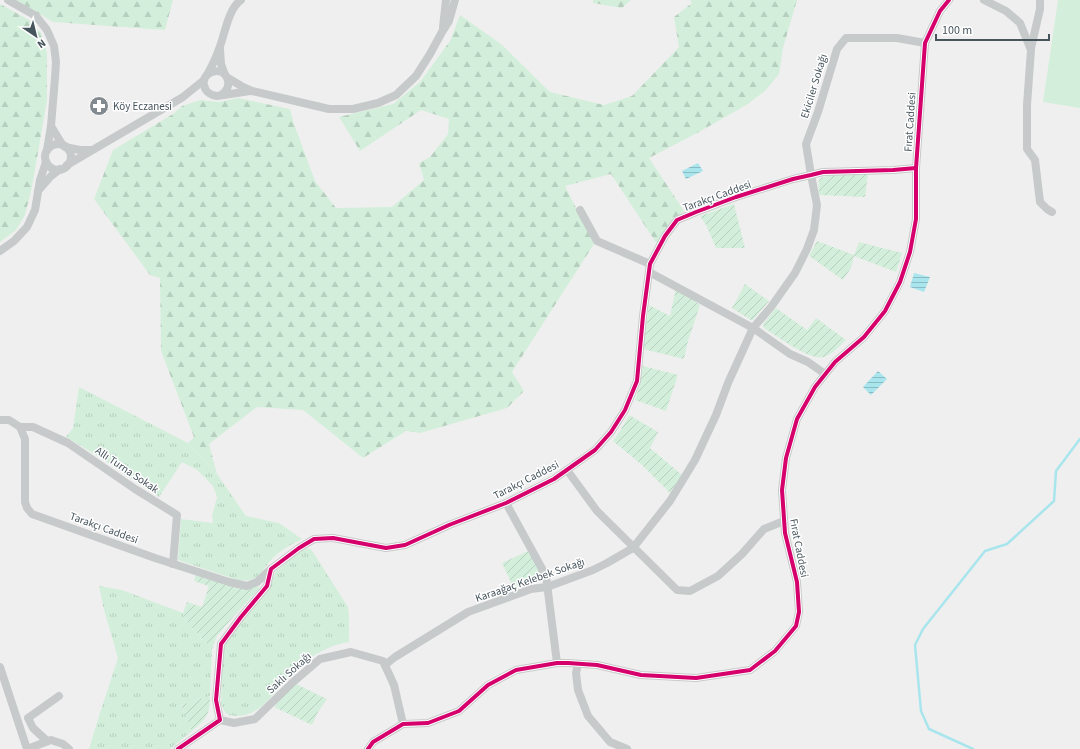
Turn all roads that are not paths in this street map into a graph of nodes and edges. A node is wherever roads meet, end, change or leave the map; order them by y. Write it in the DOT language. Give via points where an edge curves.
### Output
graph roads {
  1 [pos="8,0"];
  2 [pos="241,0"];
  3 [pos="446,0"];
  4 [pos="455,0"];
  5 [pos="949,0"];
  6 [pos="984,0"];
  7 [pos="1040,0"];
  8 [pos="442,32"];
  9 [pos="925,43"];
  10 [pos="220,48"];
  11 [pos="1031,50"];
  12 [pos="226,77"];
  13 [pos="205,78"];
  14 [pos="252,91"];
  15 [pos="210,94"];
  16 [pos="221,95"];
  17 [pos="183,97"];
  18 [pos="52,126"];
  19 [pos="64,146"];
  20 [pos="46,150"];
  21 [pos="92,150"];
  22 [pos="46,162"];
  23 [pos="64,167"];
  24 [pos="916,168"];
  25 [pos="811,175"];
  26 [pos="38,192"];
  27 [pos="580,210"];
  28 [pos="1052,212"];
  29 [pos="0,251"];
  30 [pos="649,268"];
  31 [pos="753,328"];
  32 [pos="826,374"];
  33 [pos="0,420"];
  34 [pos="20,427"];
  35 [pos="567,470"];
  36 [pos="506,503"];
  37 [pos="784,521"];
  38 [pos="633,548"];
  39 [pos="173,564"];
  40 [pos="271,570"];
  41 [pos="547,587"];
  42 [pos="557,663"];
  43 [pos="578,664"];
  44 [pos="385,665"];
  45 [pos="0,667"];
  46 [pos="59,696"];
  47 [pos="220,720"];
  48 [pos="403,724"];
  49 [pos="47,741"];
  50 [pos="27,749"];
  51 [pos="69,749"];
  52 [pos="178,749"];
  53 [pos="368,749"];
  54 [pos="627,749"];
  1 -- 18 [label="street" via="36,16 51,37 56,62"];
  2 -- 10 [label="street" via="232,11"];
  3 -- 8 [label="street"];
  4 -- 8 [label="street" via="449,21"];
  5 -- 9 [label="street, Fırat Caddesi" via="940,11"];
  6 -- 11 [label="street" via="1006,11 1020,23"];
  7 -- 11 [label="street"];
  8 -- 14 [label="street" via="416,76 396,95 378,103 353,109 329,110"];
  9 -- 24 [label="street, Fırat Caddesi"];
  9 -- 25 [label="street, Ekiciler Sokağı" via="897,38 846,38 837,49 806,144"];
  10 -- 12 [label="street"];
  10 -- 13 [label="street"];
  11 -- 28 [label="street" via="1027,149 1035,160 1040,202"];
  12 -- 13 [label="street" via="218,71 210,73"];
  12 -- 14 [label="street"];
  12 -- 16 [label="street" via="228,87"];
  13 -- 15 [label="street" via="205,88"];
  13 -- 17 [label="street"];
  14 -- 16 [label="street"];
  15 -- 16 [label="street"];
  15 -- 17 [label="street" via="197,93"];
  17 -- 21 [label="street"];
  18 -- 19 [label="street"];
  18 -- 20 [label="street"];
  19 -- 20 [label="street" via="54,145"];
  19 -- 21 [label="street"];
  19 -- 23 [label="street" via="70,153 70,161"];
  20 -- 22 [label="street"];
  21 -- 23 [label="street"];
  22 -- 23 [label="street" via="52,168"];
  22 -- 26 [label="street"];
  23 -- 26 [label="street" via="51,176"];
  24 -- 25 [label="street, Tarakçı Caddesi" via="823,172"];
  24 -- 32 [label="street, Fırat Caddesi" via="916,218 910,252 900,282 885,311 864,337 835,362"];
  25 -- 30 [label="street, Tarakçı Caddesi" via="736,197 677,220 665,236"];
  25 -- 31 [label="street, Karaağaç Kelebek Sokağı" via="817,205 814,230 807,249 795,273"];
  26 -- 29 [label="street" via="35,210 27,227"];
  27 -- 30 [label="street" via="597,240"];
  30 -- 31 [label="street"];
  30 -- 35 [label="street, Tarakçı Caddesi" via="637,381 626,410 595,450"];
  31 -- 32 [label="street" via="790,354"];
  31 -- 38 [label="street, Karaağaç Kelebek Sokağı" via="695,460 670,501"];
  32 -- 37 [label="street, Fırat Caddesi" via="797,419 786,458 782,490"];
  33 -- 34 [label="street" via="10,420"];
  34 -- 39 [label="street, Allı Turna Sokak" via="33,427 68,444 177,516"];
  34 -- 39 [label="street, Tarakçı Caddesi" via="25,439 25,502 32,514"];
  35 -- 36 [label="street, Tarakçı Caddesi"];
  35 -- 38 [label="street" via="597,511"];
  36 -- 40 [label="street, Tarakçı Caddesi" via="449,525 405,546 386,548 332,538 314,539"];
  36 -- 41 [label="street" via="546,576"];
  37 -- 38 [label="street" via="764,529 718,576 690,592 677,590"];
  37 -- 43 [label="street, Fırat Caddesi" via="797,582 799,612 796,626 775,651 750,670 684,678 641,675 597,665"];
  38 -- 41 [label="street, Karaağaç Kelebek Sokağı" via="593,570"];
  39 -- 40 [label="street, Tarakçı Caddesi" via="247,586 257,582"];
  40 -- 47 [label="street" via="267,586 221,644 216,700"];
  41 -- 42 [label="street"];
  41 -- 44 [label="street, Karaağaç Kelebek Sokağı" via="532,589 468,612"];
  42 -- 43 [label="street, Fırat Caddesi"];
  42 -- 48 [label="street, Fırat Caddesi" via="516,670 488,685 459,711 428,723"];
  43 -- 54 [label="street" via="578,690 588,716 610,742"];
  44 -- 47 [label="street, Saklı Sokağı" via="383,661 351,652 320,659 255,719 234,723"];
  44 -- 48 [label="street" via="394,685"];
  45 -- 50 [label="street"];
  46 -- 49 [label="street" via="28,718 33,728"];
  47 -- 52 [label="street"];
  48 -- 53 [label="street, Fırat Caddesi" via="373,742"];
  49 -- 50 [label="street"];
  49 -- 51 [label="street" via="63,744"];
}
